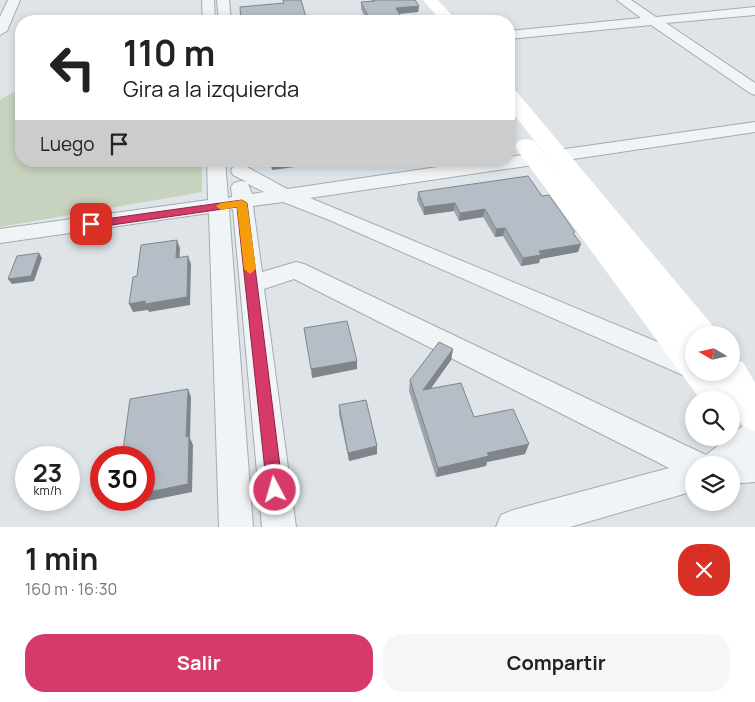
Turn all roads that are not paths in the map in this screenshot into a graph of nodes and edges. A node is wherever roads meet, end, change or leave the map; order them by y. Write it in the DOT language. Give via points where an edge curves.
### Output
graph roads {
  1 [pos="14,0"];
  2 [pos="208,0"];
  3 [pos="223,0"];
  4 [pos="414,0"];
  5 [pos="430,0"];
  6 [pos="623,0"];
  7 [pos="638,0"];
  8 [pos="755,4"];
  9 [pos="755,11"];
  10 [pos="209,15"];
  11 [pos="224,15"];
  12 [pos="426,15"];
  13 [pos="444,15"];
  14 [pos="656,17"];
  15 [pos="515,28"];
  16 [pos="0,30"];
  17 [pos="515,34"];
  18 [pos="755,76"];
  19 [pos="755,90"];
  20 [pos="515,105"];
  21 [pos="755,127"];
  22 [pos="515,129"];
  23 [pos="755,140"];
  24 [pos="551,163"];
  25 [pos="218,167"];
  26 [pos="239,167"];
  27 [pos="240,167"];
  28 [pos="283,196"];
  29 [pos="230,205"];
  30 [pos="334,214"];
  31 [pos="0,236"];
  32 [pos="252,284"];
  33 [pos="694,326"];
  34 [pos="685,354"];
  35 [pos="685,363"];
  36 [pos="706,381"];
  37 [pos="736,381"];
  38 [pos="716,391"];
  39 [pos="740,410"];
  40 [pos="755,415"];
  41 [pos="755,423"];
  42 [pos="755,434"];
  43 [pos="728,456"];
  44 [pos="685,460"];
  45 [pos="755,467"];
  46 [pos="740,468"];
  47 [pos="685,479"];
  48 [pos="236,527"];
  49 [pos="279,527"];
  50 [pos="513,527"];
  1 -- 16 [label="street"];
  2 -- 10 [label="street"];
  3 -- 11 [label="street"];
  4 -- 12 [label="street"];
  5 -- 13 [label="street"];
  6 -- 14 [label="street"];
  7 -- 14 [label="street"];
  8 -- 14 [label="street"];
  9 -- 14 [label="street"];
  14 -- 15 [label="street"];
  14 -- 17 [label="street"];
  14 -- 18 [label="street"];
  14 -- 19 [label="street"];
  20 -- 24 [label="street"];
  21 -- 24 [label="street"];
  22 -- 24 [label="street"];
  23 -- 24 [label="street"];
  24 -- 28 [label="street"];
  24 -- 30 [label="street" via="360,198 343,205"];
  24 -- 33 [label="street"];
  24 -- 34 [label="street"];
  25 -- 29 [label="street"];
  26 -- 29 [label="street"];
  27 -- 28 [label="street"];
  28 -- 29 [label="street"];
  28 -- 30 [label="street"];
  29 -- 31 [label="street"];
  29 -- 32 [label="street"];
  29 -- 48 [label="street"];
  30 -- 35 [label="street"];
  32 -- 44 [label="street" via="296,270"];
  32 -- 49 [label="street"];
  36 -- 38 [label="street"];
  37 -- 40 [label="street"];
  39 -- 41 [label="street"];
  42 -- 43 [label="street"];
  45 -- 46 [label="street"];
  47 -- 50 [label="street"];
}
